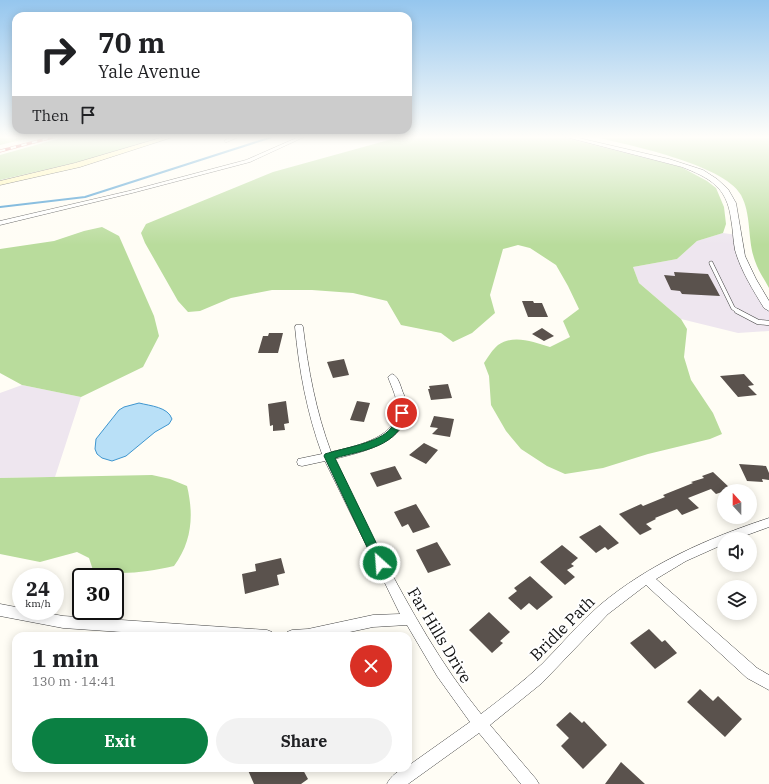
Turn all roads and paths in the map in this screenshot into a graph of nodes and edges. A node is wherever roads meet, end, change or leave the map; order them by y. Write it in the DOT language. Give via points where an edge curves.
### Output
graph roads {
  1 [pos="43,173"];
  2 [pos="204,173"];
  3 [pos="701,173"];
  4 [pos="0,183"];
  5 [pos="0,223"];
  6 [pos="711,263"];
  7 [pos="769,308"];
  8 [pos="769,323"];
  9 [pos="299,327"];
  10 [pos="392,377"];
  11 [pos="329,456"];
  12 [pos="302,462"];
  13 [pos="769,522"];
  14 [pos="648,578"];
  15 [pos="0,610"];
  16 [pos="408,619"];
  17 [pos="209,632"];
  18 [pos="321,632"];
  19 [pos="769,683"];
  20 [pos="479,723"];
  21 [pos="412,772"];
  22 [pos="412,772"];
  23 [pos="395,784"];
  24 [pos="531,784"];
  1 -- 4 [label="main road"];
  2 -- 5 [label="street"];
  3 -- 7 [label="street" via="726,191 732,203 739,249 747,270"];
  6 -- 8 [label="lane" via="733,308 758,322"];
  9 -- 11 [label="street, Far Hills Drive" via="318,429"];
  10 -- 11 [label="street" via="402,413 394,431 379,442"];
  11 -- 12 [label="street"];
  11 -- 16 [label="street, Far Hills Drive"];
  13 -- 14 [label="street, Bridle Path" via="728,536 679,559"];
  14 -- 19 [label="street" via="752,673"];
  14 -- 20 [label="street, Bridle Path" via="630,588 603,610 528,686"];
  15 -- 17 [label="street" via="63,622"];
  16 -- 18 [label="street" via="373,620"];
  16 -- 20 [label="street, Far Hills Drive" via="454,690"];
  20 -- 21 [label="street, Bridle Path"];
  20 -- 24 [label="street, Far Hills Drive"];
  22 -- 23 [label="street, Bridle Path"];
}
